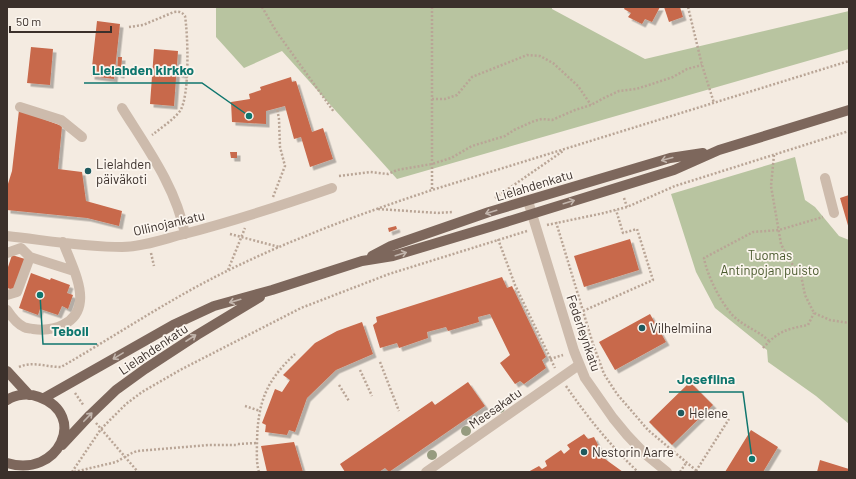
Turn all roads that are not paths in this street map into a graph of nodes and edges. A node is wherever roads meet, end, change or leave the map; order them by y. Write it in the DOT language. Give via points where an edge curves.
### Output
graph roads {
  1 [pos="20,107"];
  2 [pos="122,108"];
  3 [pos="849,110"];
  4 [pos="82,137"];
  5 [pos="719,150"];
  6 [pos="825,178"];
  7 [pos="332,188"];
  8 [pos="528,201"];
  9 [pos="532,213"];
  10 [pos="834,213"];
  11 [pos="186,234"];
  12 [pos="7,236"];
  13 [pos="22,237"];
  14 [pos="63,242"];
  15 [pos="21,248"];
  16 [pos="7,253"];
  17 [pos="30,257"];
  18 [pos="362,261"];
  19 [pos="74,271"];
  20 [pos="272,290"];
  21 [pos="7,295"];
  22 [pos="7,310"];
  23 [pos="579,365"];
  24 [pos="8,372"];
  25 [pos="29,395"];
  26 [pos="44,398"];
  27 [pos="7,400"];
  28 [pos="62,446"];
  29 [pos="9,467"];
  30 [pos="426,472"];
  31 [pos="667,472"];
  1 -- 4 [label="street" via="61,120"];
  2 -- 11 [label="street" via="161,170 177,201"];
  3 -- 5 [label="main road, Lielahdenkatu"];
  5 -- 8 [label="main road, Lielahdenkatu, one-way" via="670,158"];
  9 -- 5 [label="main road, Lielahdenkatu, one-way" via="674,170"];
  6 -- 10 [label="street"];
  7 -- 11 [label="street, Ollinojankatu"];
  8 -- 9 [label="street, Federleynkatu"];
  8 -- 18 [label="main road, Lielahdenkatu, one-way" via="398,244"];
  18 -- 9 [label="main road, Lielahdenkatu, one-way" via="393,256"];
  9 -- 23 [label="street, Federleynkatu"];
  11 -- 14 [label="street, Ollinojankatu" via="123,247"];
  12 -- 13 [label="street, Ollinojankatu"];
  13 -- 14 [label="street, Ollinojankatu"];
  13 -- 15 [label="street"];
  14 -- 19 [label="street"];
  15 -- 16 [label="street"];
  15 -- 17 [label="street"];
  17 -- 19 [label="street"];
  17 -- 21 [label="street" via="16,292"];
  18 -- 20 [label="main road, Lielahdenkatu"];
  19 -- 22 [label="street" via="80,301 74,317 56,328 25,328 12,318"];
  20 -- 26 [label="main road, Lielahdenkatu, one-way" via="214,306 180,322"];
  28 -- 20 [label="main road, Lielahdenkatu, one-way" via="116,390 197,335"];
  23 -- 30 [label="street, Meesakatu"];
  23 -- 31 [label="street, Federleynkatu" via="585,378 623,431"];
  24 -- 25 [label="main road"];
  25 -- 26 [label="main road"];
  25 -- 27 [label="main road"];
  26 -- 28 [label="main road" via="56,408 63,422"];
  28 -- 29 [label="main road, Lielahdenkatu" via="55,457 44,465 32,469"];
}
